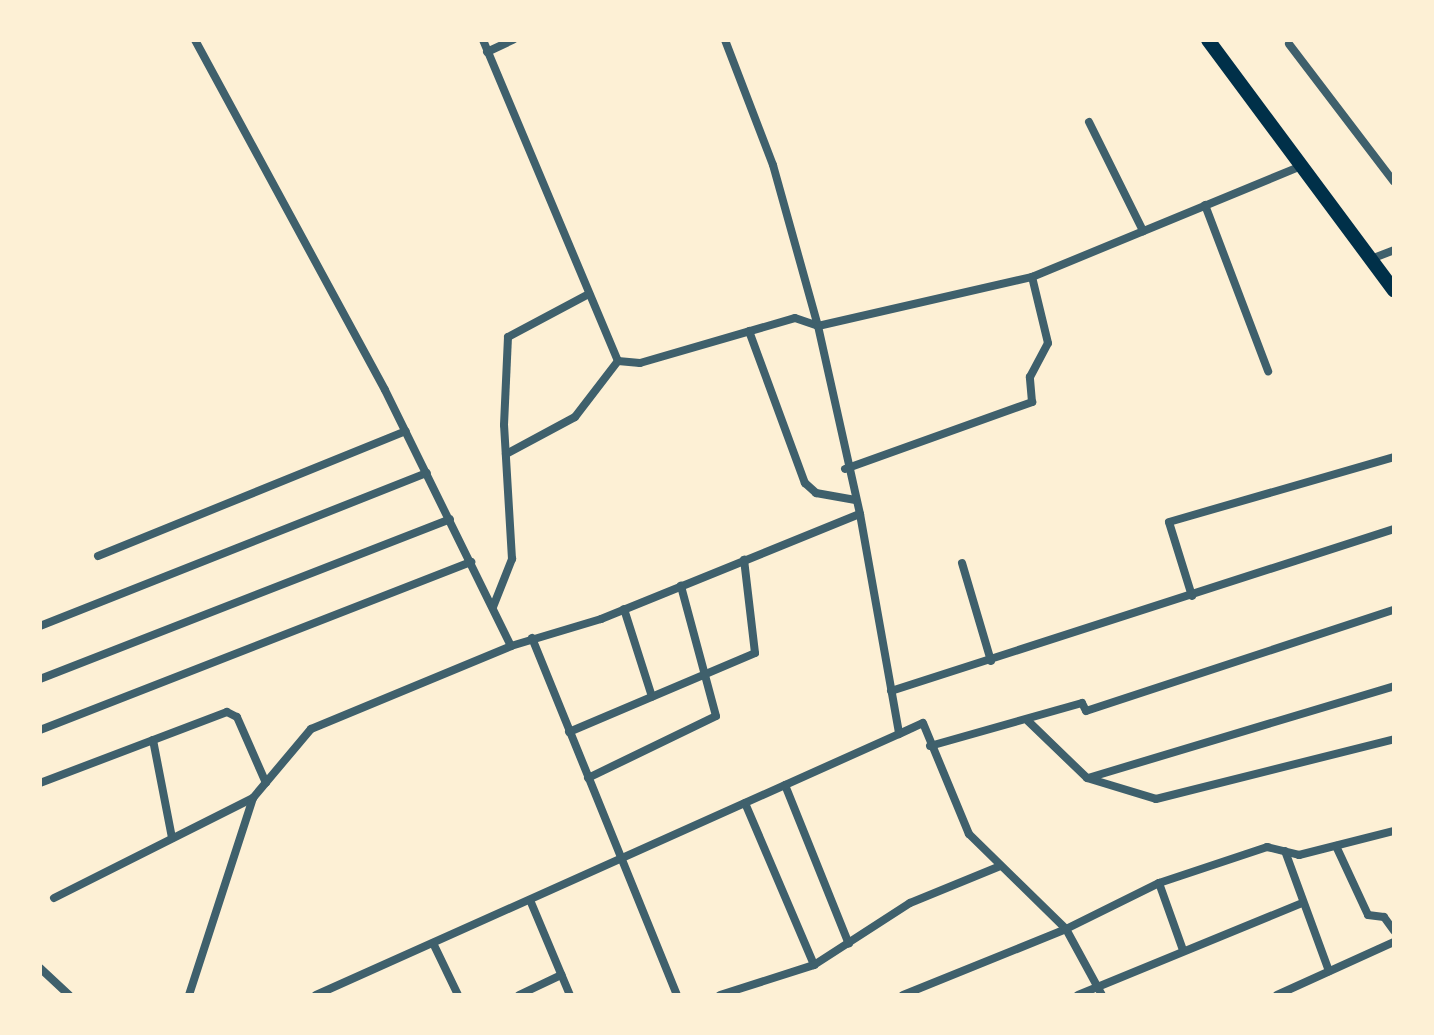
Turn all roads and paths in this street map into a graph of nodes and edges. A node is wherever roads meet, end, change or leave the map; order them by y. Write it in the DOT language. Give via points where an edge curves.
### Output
graph roads {
  1 [pos="195,40"];
  2 [pos="483,40"];
  3 [pos="513,40"];
  4 [pos="725,40"];
  5 [pos="1208,40"];
  6 [pos="1289,44"];
  7 [pos="487,52"];
  8 [pos="1089,122"];
  9 [pos="1301,166"];
  10 [pos="1394,182"];
  11 [pos="1205,205"];
  12 [pos="1143,231"];
  13 [pos="1394,250"];
  14 [pos="1371,259"];
  15 [pos="1032,277"];
  16 [pos="1394,290"];
  17 [pos="589,294"];
  18 [pos="818,326"];
  19 [pos="749,331"];
  20 [pos="618,361"];
  21 [pos="1268,371"];
  22 [pos="406,431"];
  23 [pos="506,454"];
  24 [pos="1394,457"];
  25 [pos="845,469"];
  26 [pos="427,473"];
  27 [pos="855,500"];
  28 [pos="860,514"];
  29 [pos="450,519"];
  30 [pos="1394,529"];
  31 [pos="98,556"];
  32 [pos="744,560"];
  33 [pos="471,562"];
  34 [pos="962,563"];
  35 [pos="681,586"];
  36 [pos="1192,596"];
  37 [pos="493,607"];
  38 [pos="624,609"];
  39 [pos="1394,610"];
  40 [pos="40,626"];
  41 [pos="532,638"];
  42 [pos="511,646"];
  43 [pos="991,661"];
  44 [pos="705,675"];
  45 [pos="40,679"];
  46 [pos="1394,686"];
  47 [pos="891,691"];
  48 [pos="652,697"];
  49 [pos="1028,721"];
  50 [pos="40,730"];
  51 [pos="569,732"];
  52 [pos="899,734"];
  53 [pos="1394,739"];
  54 [pos="153,740"];
  55 [pos="930,746"];
  56 [pos="588,778"];
  57 [pos="1087,778"];
  58 [pos="40,783"];
  59 [pos="266,783"];
  60 [pos="785,785"];
  61 [pos="253,798"];
  62 [pos="745,803"];
  63 [pos="1394,831"];
  64 [pos="172,838"];
  65 [pos="1336,846"];
  66 [pos="1285,851"];
  67 [pos="623,857"];
  68 [pos="1000,866"];
  69 [pos="1159,883"];
  70 [pos="54,898"];
  71 [pos="530,900"];
  72 [pos="1302,903"];
  73 [pos="1066,929"];
  74 [pos="1394,931"];
  75 [pos="1394,942"];
  76 [pos="433,943"];
  77 [pos="849,944"];
  78 [pos="1183,950"];
  79 [pos="814,965"];
  80 [pos="40,968"];
  81 [pos="1329,971"];
  82 [pos="561,975"];
  83 [pos="1100,991"];
  84 [pos="329,992"];
  85 [pos="69,995"];
  86 [pos="189,995"];
  87 [pos="316,995"];
  88 [pos="458,995"];
  89 [pos="519,995"];
  90 [pos="570,995"];
  91 [pos="677,995"];
  92 [pos="720,995"];
  93 [pos="903,995"];
  94 [pos="1078,995"];
  95 [pos="1277,995"];
  1 -- 22 [label="street"];
  2 -- 7 [label="street"];
  3 -- 7 [label="street"];
  4 -- 18 [label="street" via="773,165"];
  5 -- 9 [label="main road"];
  6 -- 10 [label="street"];
  7 -- 17 [label="street"];
  8 -- 12 [label="street"];
  9 -- 11 [label="street"];
  9 -- 14 [label="main road"];
  11 -- 12 [label="street"];
  11 -- 21 [label="street"];
  12 -- 15 [label="street"];
  13 -- 14 [label="street"];
  14 -- 16 [label="main road"];
  15 -- 18 [label="street"];
  15 -- 25 [label="street" via="1048,343 1030,377 1032,402"];
  17 -- 20 [label="street"];
  17 -- 23 [label="street" via="508,337"];
  18 -- 19 [label="street" via="795,318"];
  18 -- 25 [label="street"];
  19 -- 20 [label="street" via="640,363"];
  19 -- 27 [label="street" via="805,483 816,493"];
  20 -- 23 [label="street" via="575,417"];
  22 -- 26 [label="street"];
  22 -- 31 [label="street"];
  23 -- 37 [label="street" via="512,559"];
  24 -- 36 [label="street" via="1169,522"];
  25 -- 27 [label="street"];
  26 -- 29 [label="street"];
  26 -- 40 [label="street"];
  27 -- 28 [label="street"];
  28 -- 32 [label="street"];
  28 -- 47 [label="street"];
  29 -- 33 [label="street"];
  29 -- 45 [label="street"];
  30 -- 36 [label="street"];
  32 -- 35 [label="street"];
  32 -- 44 [label="street" via="757,650"];
  33 -- 37 [label="street"];
  33 -- 50 [label="street"];
  34 -- 43 [label="street"];
  35 -- 38 [label="street"];
  35 -- 44 [label="street"];
  36 -- 43 [label="street"];
  37 -- 42 [label="street"];
  38 -- 41 [label="street"];
  38 -- 48 [label="street"];
  39 -- 49 [label="street" via="1086,711 1082,703"];
  41 -- 42 [label="street"];
  41 -- 51 [label="street"];
  42 -- 59 [label="street" via="311,729"];
  43 -- 47 [label="street"];
  44 -- 48 [label="street"];
  44 -- 56 [label="street" via="715,718"];
  46 -- 57 [label="street"];
  47 -- 52 [label="street"];
  48 -- 51 [label="street"];
  49 -- 55 [label="street"];
  49 -- 57 [label="street"];
  51 -- 56 [label="street"];
  52 -- 55 [label="street" via="923,723"];
  52 -- 60 [label="street"];
  53 -- 57 [label="street" via="1156,799"];
  54 -- 58 [label="street"];
  54 -- 59 [label="street" via="227,712 237,717"];
  54 -- 64 [label="street"];
  55 -- 68 [label="street" via="969,834"];
  56 -- 67 [label="street"];
  59 -- 61 [label="street"];
  60 -- 62 [label="street"];
  60 -- 77 [label="street"];
  61 -- 64 [label="street"];
  61 -- 86 [label="street"];
  62 -- 67 [label="street"];
  62 -- 79 [label="street"];
  63 -- 65 [label="street"];
  64 -- 70 [label="street"];
  65 -- 66 [label="street" via="1299,855"];
  65 -- 74 [label="street" via="1368,915 1384,917"];
  66 -- 69 [label="street" via="1267,847"];
  66 -- 72 [label="street"];
  67 -- 71 [label="street"];
  67 -- 91 [label="street"];
  68 -- 73 [label="street"];
  68 -- 77 [label="street" via="910,903"];
  69 -- 73 [label="street"];
  69 -- 78 [label="street"];
  71 -- 76 [label="street"];
  71 -- 82 [label="street"];
  72 -- 78 [label="street"];
  72 -- 81 [label="street"];
  73 -- 83 [label="street"];
  73 -- 93 [label="street"];
  75 -- 81 [label="street"];
  76 -- 84 [label="street"];
  76 -- 88 [label="street"];
  77 -- 79 [label="street"];
  78 -- 83 [label="street"];
  79 -- 92 [label="street"];
  80 -- 85 [label="street"];
  81 -- 95 [label="street"];
  82 -- 89 [label="street"];
  82 -- 90 [label="street"];
  83 -- 94 [label="street"];
  84 -- 87 [label="street"];
}
